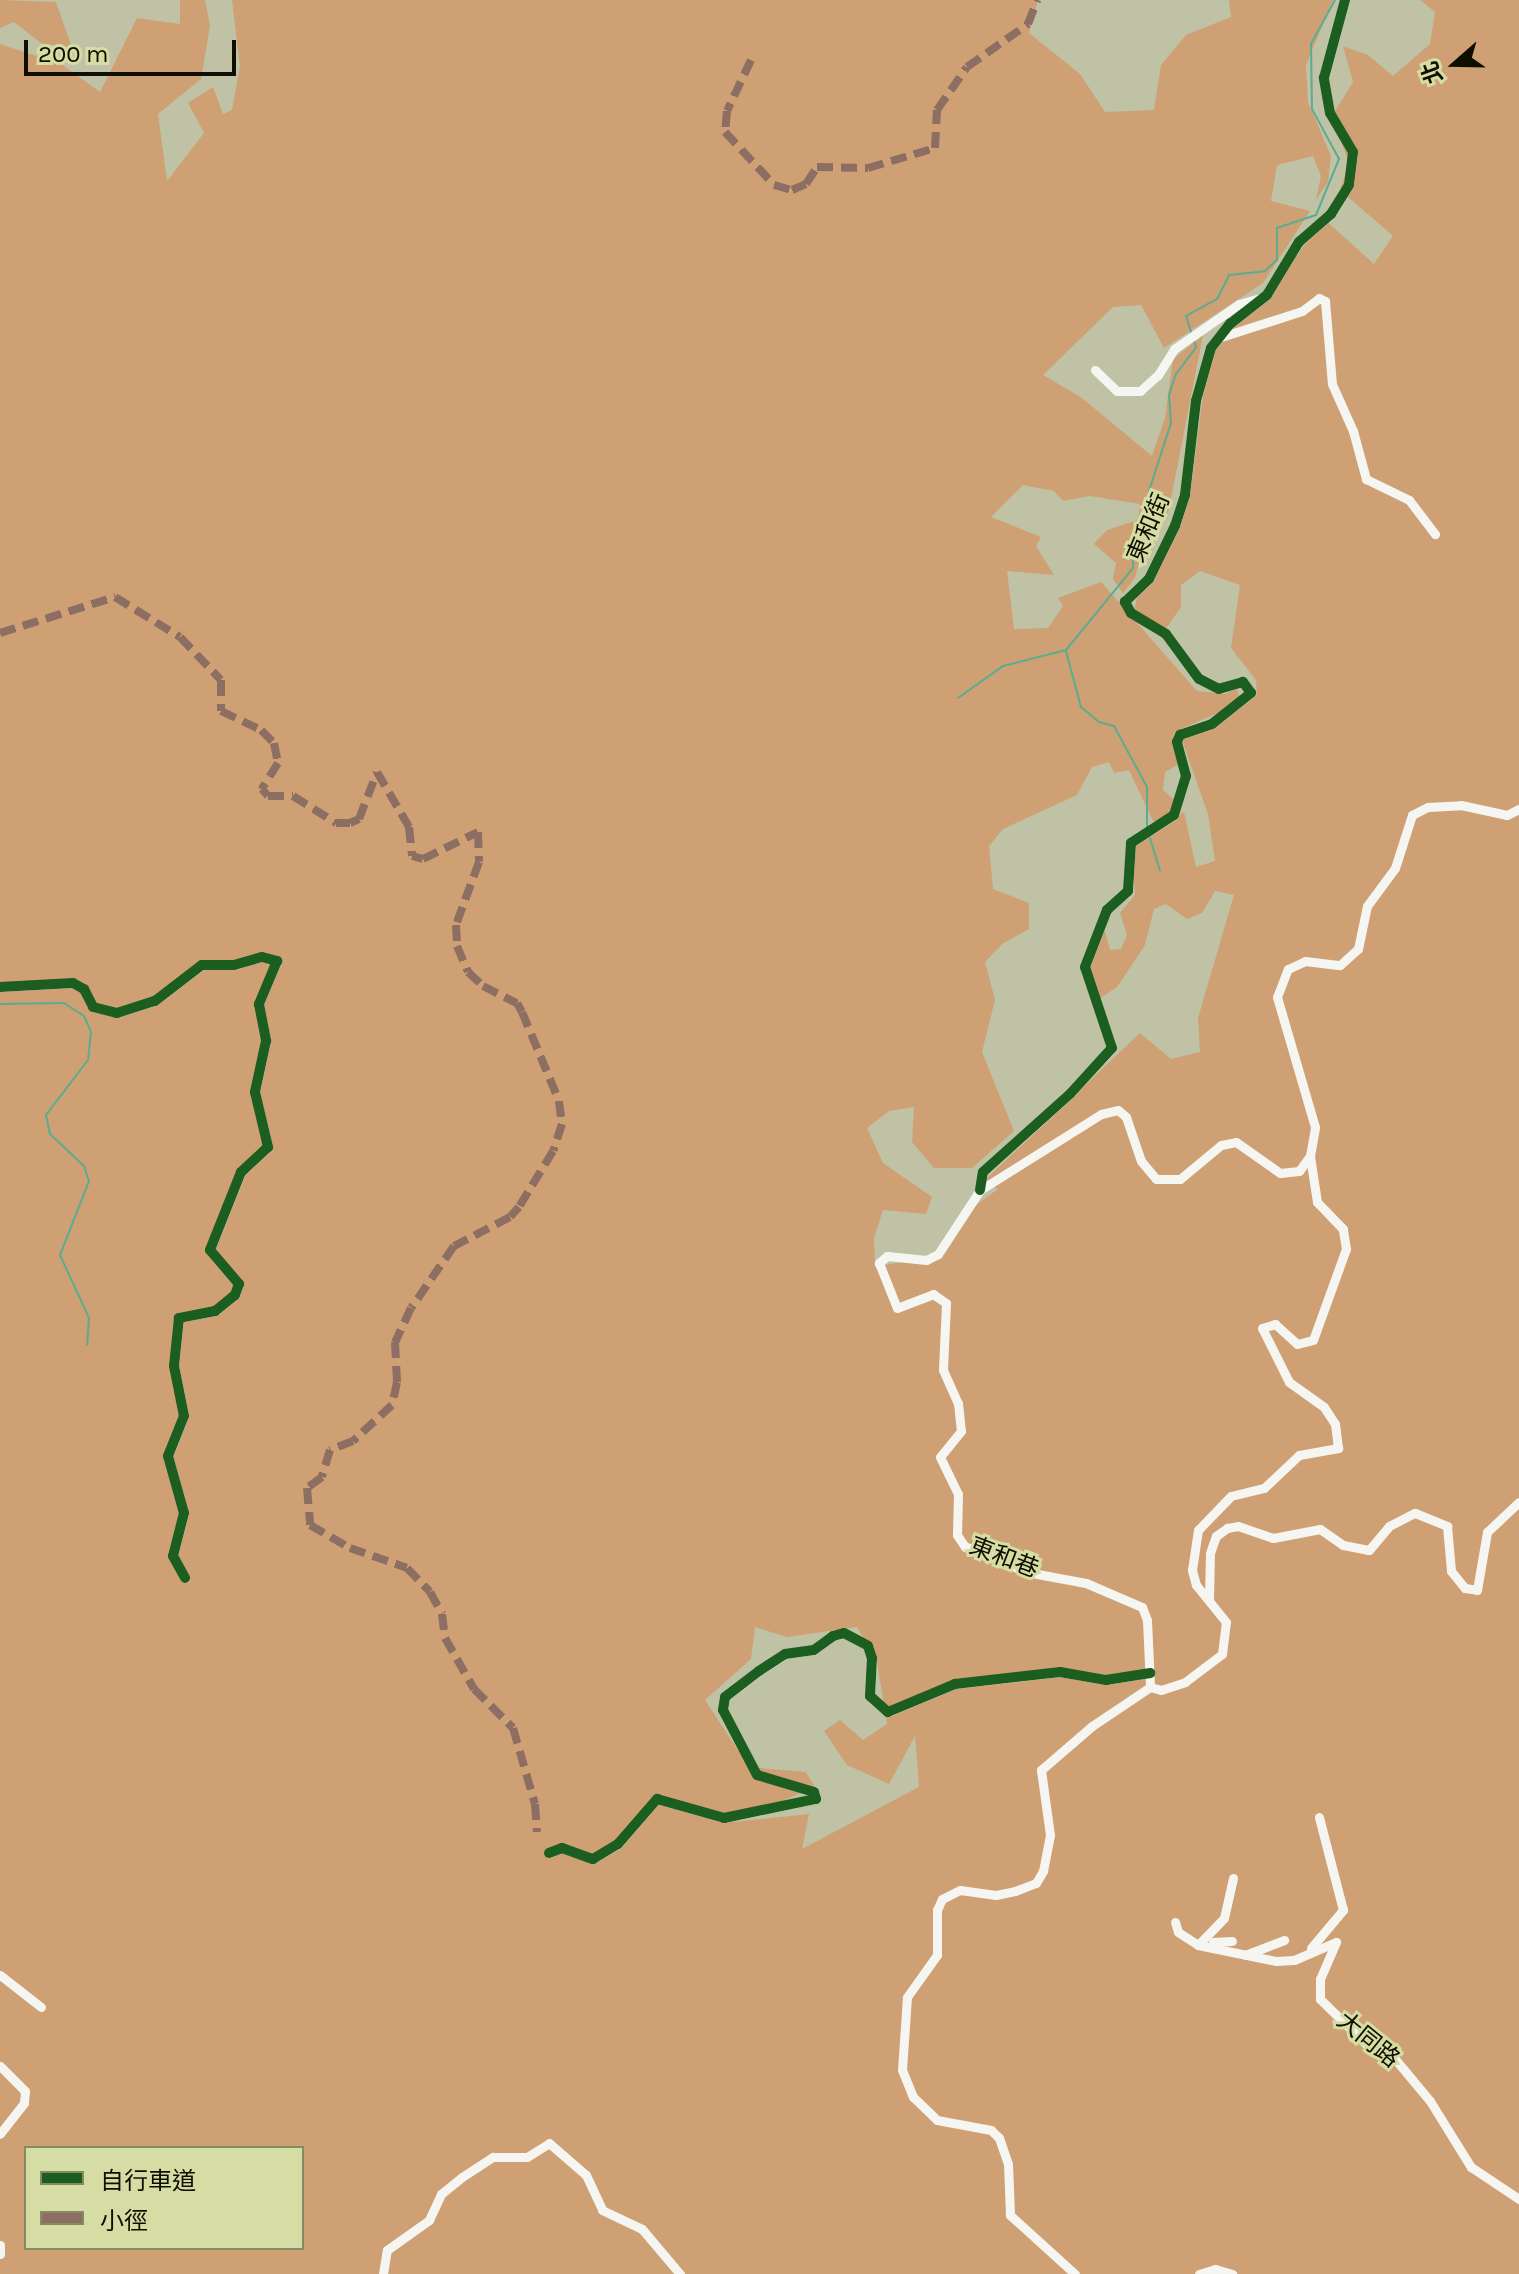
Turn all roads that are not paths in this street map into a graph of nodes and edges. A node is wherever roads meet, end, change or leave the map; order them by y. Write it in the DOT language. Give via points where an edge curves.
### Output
graph roads {
  1 [pos="1345,0"];
  2 [pos="1263,297"];
  3 [pos="1217,339"];
  4 [pos="1095,370"];
  5 [pos="1435,534"];
  6 [pos="1519,809"];
  7 [pos="0,987"];
  8 [pos="1310,1156"];
  9 [pos="980,1190"];
  10 [pos="1519,1502"];
  11 [pos="185,1578"];
  12 [pos="1209,1599"];
  13 [pos="1150,1673"];
  14 [pos="1150,1687"];
  15 [pos="1319,1817"];
  16 [pos="549,1853"];
  17 [pos="1233,1878"];
  18 [pos="1175,1922"];
  19 [pos="1284,1940"];
  20 [pos="1232,1941"];
  21 [pos="1198,1945"];
  22 [pos="1245,1955"];
  23 [pos="1303,1956"];
  24 [pos="0,1975"];
  25 [pos="41,2007"];
  26 [pos="0,2066"];
  27 [pos="0,2134"];
  28 [pos="1519,2199"];
  29 [pos="0,2245"];
  30 [pos="0,2254"];
  31 [pos="383,2274"];
  32 [pos="680,2274"];
  33 [pos="1075,2274"];
  34 [pos="1199,2274"];
  35 [pos="1232,2274"];
  1 -- 2 [label="street, 東和街" via="1324,78 1330,113 1353,152 1349,185 1331,214 1299,242 1287,270"];
  2 -- 3 [label="street, 東和街"];
  2 -- 4 [label="street" via="1239,304 1191,338 1140,391 1117,391"];
  3 -- 5 [label="street" via="1302,311 1319,298 1325,301 1332,384 1366,479 1409,500"];
  3 -- 9 [label="street, 東和街" via="1196,401 1185,495 1175,526 1149,579 1125,602 1131,613 1166,634 1199,679 1219,689 1243,682 1251,693 1212,724 1180,735 1186,776 1174,815 1131,843 1128,891 1107,910 1085,967 1112,1048 1070,1094 983,1172"];
  6 -- 8 [label="street" via="1507,815 1461,805 1428,807 1412,815 1395,868 1367,906 1358,949 1340,965 1305,961 1288,969 1277,997 1315,1127"];
  7 -- 11 [label="street" via="73,983 84,989 93,1007 117,1013 155,1001 202,965 234,965 262,957 277,961 259,1004 266,1041 255,1092 268,1147 241,1172 210,1250 239,1284 235,1295 215,1311 179,1318 174,1366 184,1416 168,1456 184,1513 173,1556"];
  8 -- 9 [label="street" via="1299,1171 1280,1173 1246,1147 1221,1145 1180,1179 1168,1182 1156,1179 1141,1161 1123,1112 1107,1111"];
  8 -- 12 [label="street" via="1317,1202 1343,1229 1346,1249 1313,1340 1297,1344 1275,1324 1262,1328 1289,1382 1324,1407 1335,1424 1338,1448 1299,1455 1264,1488 1231,1496 1198,1530 1192,1570"];
  9 -- 13 [label="street, 東和巷" via="938,1254 926,1260 887,1256 879,1263 897,1308 933,1294 946,1303 943,1370 958,1403 961,1431 940,1457 958,1494 957,1535 965,1547 992,1552 1021,1571 1086,1583 1142,1607"];
  10 -- 12 [label="street" via="1487,1532 1477,1590 1465,1588 1451,1571 1447,1526 1415,1513 1389,1526 1369,1550 1343,1545 1320,1529 1273,1538 1238,1526 1227,1528 1216,1536 1210,1553"];
  12 -- 14 [label="street" via="1226,1622 1222,1654 1185,1682 1161,1690"];
  13 -- 14 [label="street"];
  13 -- 16 [label="street" via="1106,1680 1060,1672 955,1684 888,1712 870,1696 868,1646 844,1633 833,1636 814,1650 785,1654 759,1671 725,1697 723,1710 757,1775 814,1792 816,1799 724,1818 657,1799 618,1844 593,1859 562,1848"];
  14 -- 33 [label="street" via="1092,1726 1041,1770 1050,1835 1036,1883 996,1895 960,1890 942,1899 937,1910 937,1955 907,1997 902,2070 913,2097 937,2120 991,2130 999,2138 1008,2164 1010,2215"];
  15 -- 23 [label="street" via="1343,1910"];
  17 -- 21 [label="street" via="1224,1918"];
  18 -- 21 [label="street" via="1178,1932"];
  19 -- 22 [label="street"];
  20 -- 21 [label="street"];
  21 -- 22 [label="street, 大同路"];
  22 -- 23 [label="street, 大同路" via="1276,1961"];
  23 -- 28 [label="street, 大同路" via="1336,1942 1320,1979 1320,1999 1366,2044 1390,2053 1430,2101 1471,2167"];
  24 -- 25 [label="street"];
  26 -- 27 [label="street" via="25,2091 24,2103"];
  29 -- 30 [label="street"];
  31 -- 32 [label="street" via="387,2250 429,2220 441,2194 462,2177 493,2157 527,2157 549,2143 586,2175 602,2210 642,2229"];
  34 -- 35 [label="street" via="1215,2269"];
}
